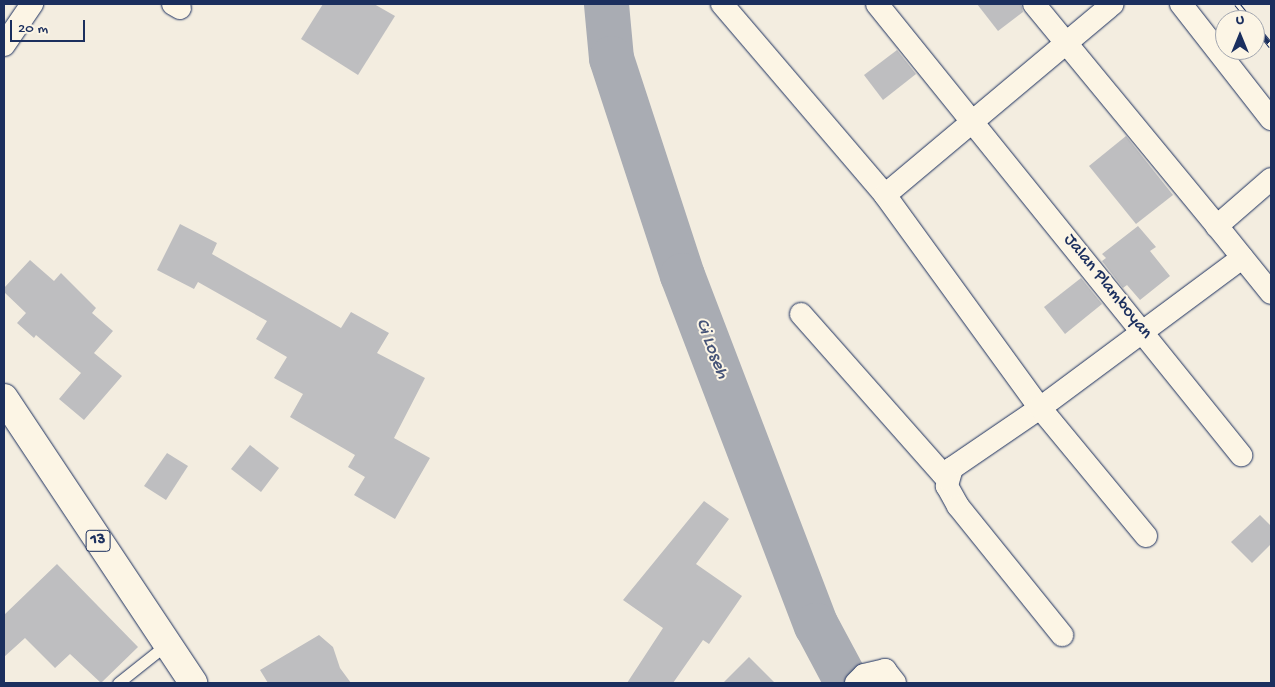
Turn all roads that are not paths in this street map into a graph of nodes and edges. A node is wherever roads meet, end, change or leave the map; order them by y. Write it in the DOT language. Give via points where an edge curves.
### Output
graph roads {
  1 [pos="32,4"];
  2 [pos="722,4"];
  3 [pos="877,4"];
  4 [pos="1034,4"];
  5 [pos="1113,4"];
  6 [pos="1181,4"];
  7 [pos="1067,44"];
  8 [pos="4,45"];
  9 [pos="1271,119"];
  10 [pos="972,121"];
  11 [pos="1271,179"];
  12 [pos="885,195"];
  13 [pos="1217,226"];
  14 [pos="1242,258"];
  15 [pos="1271,293"];
  16 [pos="801,314"];
  17 [pos="1145,333"];
  18 [pos="4,398"];
  19 [pos="1040,408"];
  20 [pos="1241,455"];
  21 [pos="947,479"];
  22 [pos="1146,536"];
  23 [pos="1062,635"];
  24 [pos="168,644"];
  25 [pos="860,679"];
  26 [pos="118,683"];
  27 [pos="193,683"];
  28 [pos="895,683"];
  1 -- 8 [label="street"];
  2 -- 12 [label="street"];
  3 -- 10 [label="street, Jalan Plamboyan"];
  4 -- 7 [label="street"];
  5 -- 7 [label="street"];
  6 -- 9 [label="street"];
  7 -- 10 [label="street"];
  7 -- 13 [label="street"];
  10 -- 12 [label="street"];
  10 -- 17 [label="street, Jalan Plamboyan"];
  11 -- 13 [label="street"];
  12 -- 19 [label="street"];
  13 -- 14 [label="street"];
  14 -- 15 [label="street"];
  14 -- 17 [label="street"];
  16 -- 21 [label="street"];
  17 -- 19 [label="street"];
  17 -- 20 [label="street, Jalan Plamboyan"];
  18 -- 24 [label="highway, 13"];
  19 -- 21 [label="street" via="952,468"];
  19 -- 22 [label="street"];
  21 -- 23 [label="street" via="958,506"];
  24 -- 26 [label="lane"];
  24 -- 27 [label="highway, 13"];
  25 -- 28 [label="street" via="885,670"];
}
